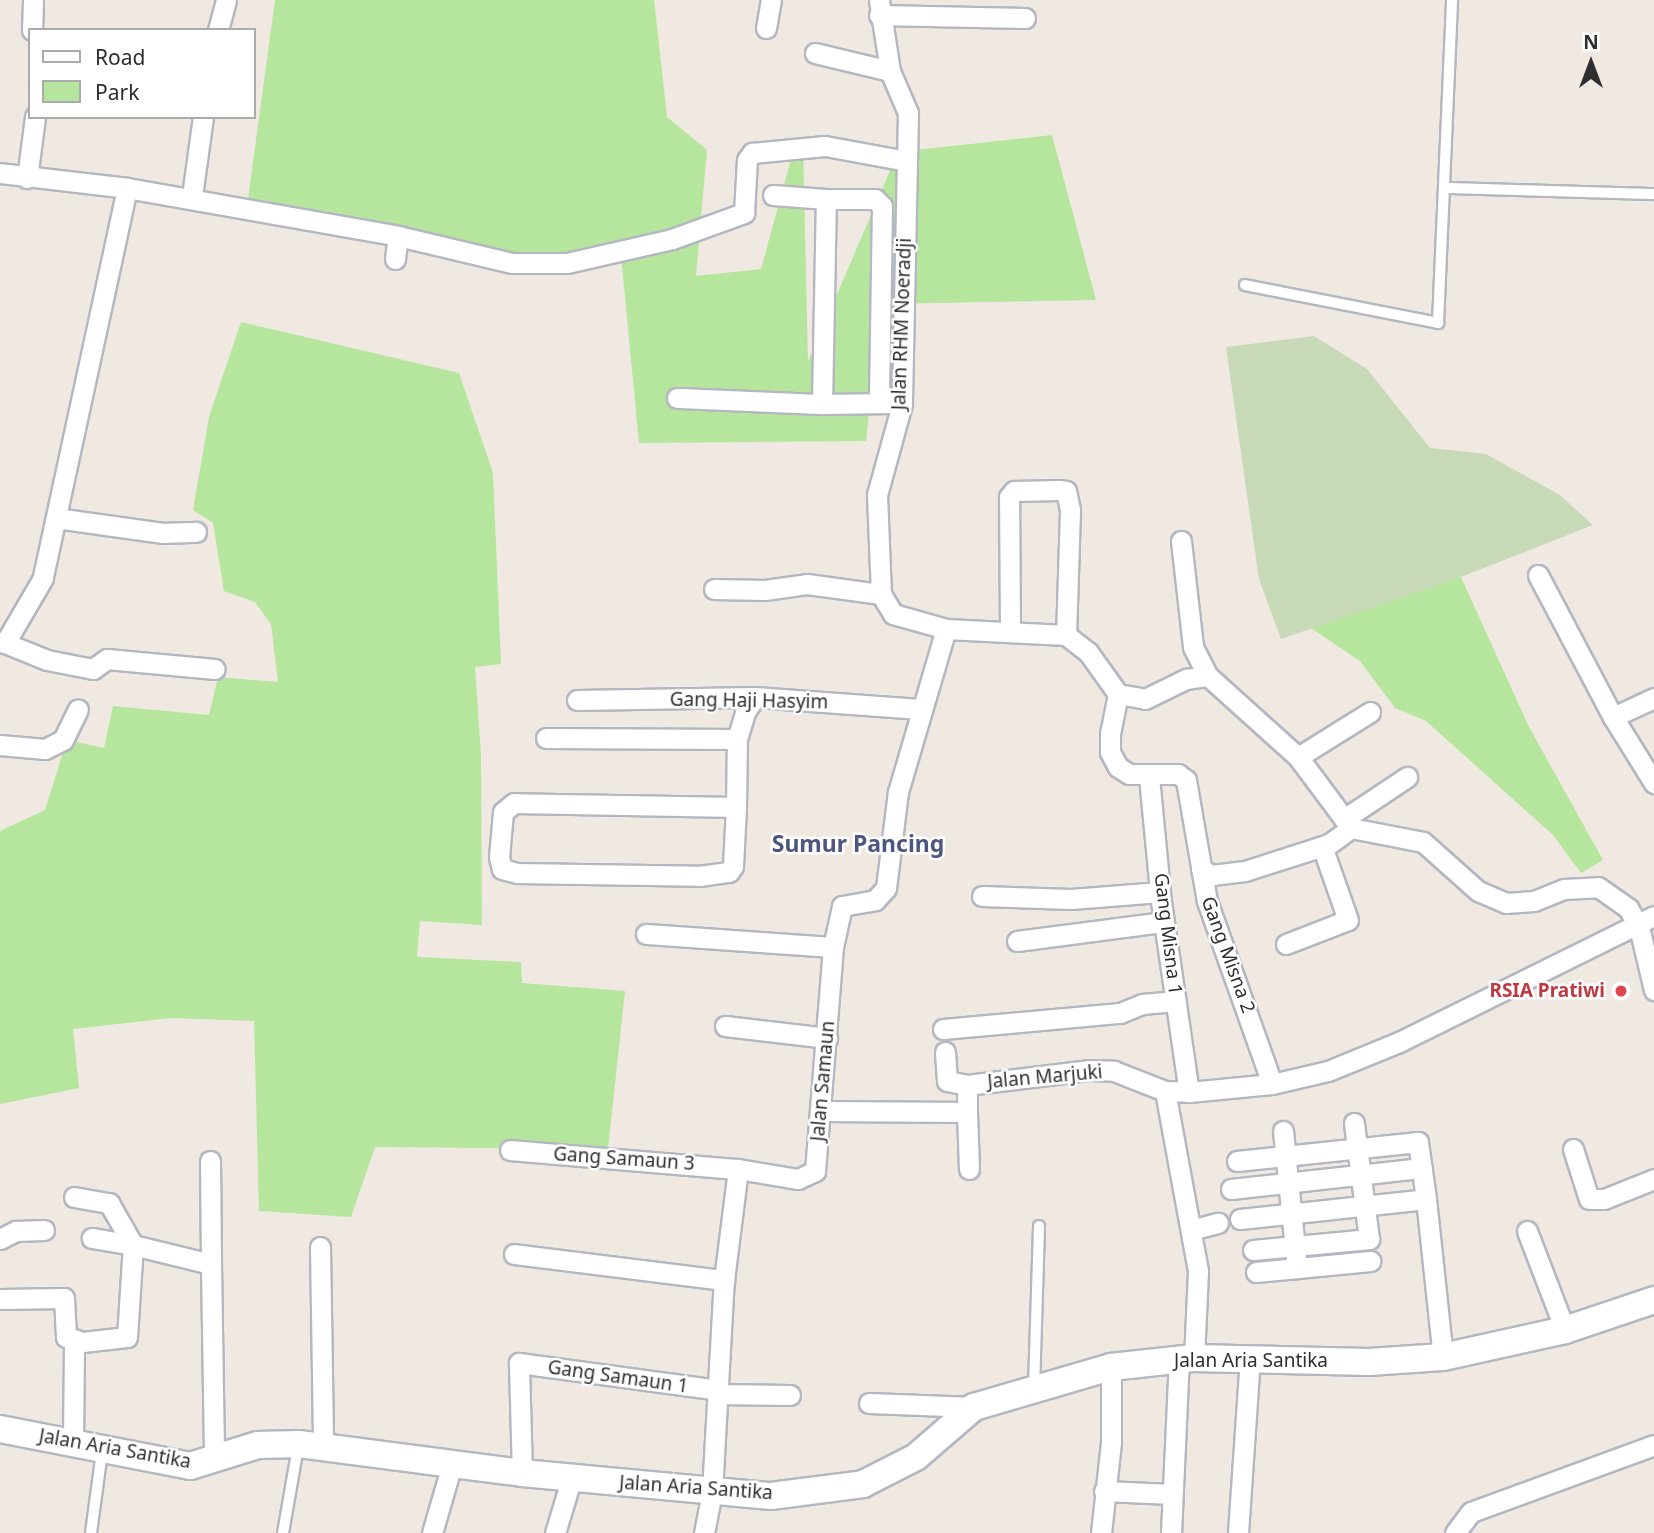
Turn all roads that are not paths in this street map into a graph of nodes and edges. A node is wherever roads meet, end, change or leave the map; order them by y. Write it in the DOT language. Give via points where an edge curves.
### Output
graph roads {
  1 [pos="33,0"];
  2 [pos="226,0"];
  3 [pos="771,0"];
  4 [pos="1452,0"];
  5 [pos="879,8"];
  6 [pos="1025,18"];
  7 [pos="32,28"];
  8 [pos="219,28"];
  9 [pos="766,28"];
  10 [pos="815,53"];
  11 [pos="890,71"];
  12 [pos="35,119"];
  13 [pos="203,119"];
  14 [pos="907,161"];
  15 [pos="0,173"];
  16 [pos="27,178"];
  17 [pos="127,188"];
  18 [pos="1446,188"];
  19 [pos="1654,194"];
  20 [pos="773,195"];
  21 [pos="192,197"];
  22 [pos="826,199"];
  23 [pos="398,236"];
  24 [pos="395,259"];
  25 [pos="1245,285"];
  26 [pos="677,398"];
  27 [pos="879,402"];
  28 [pos="822,404"];
  29 [pos="902,404"];
  30 [pos="56,518"];
  31 [pos="196,532"];
  32 [pos="1181,541"];
  33 [pos="1538,575"];
  34 [pos="714,589"];
  35 [pos="881,594"];
  36 [pos="946,629"];
  37 [pos="1010,630"];
  38 [pos="1066,635"];
  39 [pos="3,643"];
  40 [pos="215,669"];
  41 [pos="1208,676"];
  42 [pos="1118,694"];
  43 [pos="755,697"];
  44 [pos="1654,698"];
  45 [pos="577,700"];
  46 [pos="78,709"];
  47 [pos="920,709"];
  48 [pos="1370,712"];
  49 [pos="1613,717"];
  50 [pos="546,738"];
  51 [pos="737,739"];
  52 [pos="0,746"];
  53 [pos="1298,757"];
  54 [pos="1149,777"];
  55 [pos="1407,777"];
  56 [pos="1654,783"];
  57 [pos="736,807"];
  58 [pos="1347,823"];
  59 [pos="1322,846"];
  60 [pos="1201,869"];
  61 [pos="1160,892"];
  62 [pos="982,896"];
  63 [pos="1654,905"];
  64 [pos="1643,921"];
  65 [pos="1164,922"];
  66 [pos="646,934"];
  67 [pos="1017,941"];
  68 [pos="1286,944"];
  69 [pos="833,947"];
  70 [pos="1654,990"];
  71 [pos="1176,1001"];
  72 [pos="725,1027"];
  73 [pos="943,1029"];
  74 [pos="827,1038"];
  75 [pos="945,1052"];
  76 [pos="1272,1084"];
  77 [pos="967,1085"];
  78 [pos="1165,1091"];
  79 [pos="1189,1092"];
  80 [pos="822,1111"];
  81 [pos="967,1112"];
  82 [pos="1353,1123"];
  83 [pos="1283,1131"];
  84 [pos="1357,1149"];
  85 [pos="1573,1149"];
  86 [pos="510,1150"];
  87 [pos="1286,1156"];
  88 [pos="210,1161"];
  89 [pos="1237,1161"];
  90 [pos="1422,1168"];
  91 [pos="738,1169"];
  92 [pos="969,1169"];
  93 [pos="1360,1175"];
  94 [pos="1654,1179"];
  95 [pos="1289,1183"];
  96 [pos="1231,1189"];
  97 [pos="74,1197"];
  98 [pos="1426,1199"];
  99 [pos="1363,1204"];
  100 [pos="1292,1213"];
  101 [pos="1240,1219"];
  102 [pos="1218,1223"];
  103 [pos="1039,1226"];
  104 [pos="44,1230"];
  105 [pos="1191,1230"];
  106 [pos="1527,1231"];
  107 [pos="1,1237"];
  108 [pos="92,1238"];
  109 [pos="133,1245"];
  110 [pos="1295,1246"];
  111 [pos="320,1247"];
  112 [pos="1253,1250"];
  113 [pos="514,1254"];
  114 [pos="1370,1261"];
  115 [pos="211,1264"];
  116 [pos="1297,1268"];
  117 [pos="1256,1272"];
  118 [pos="724,1280"];
  119 [pos="0,1299"];
  120 [pos="1654,1300"];
  121 [pos="1565,1330"];
  122 [pos="77,1340"];
  123 [pos="1443,1357"];
  124 [pos="1186,1359"];
  125 [pos="1250,1359"];
  126 [pos="1111,1367"];
  127 [pos="1034,1388"];
  128 [pos="717,1392"];
  129 [pos="790,1395"];
  130 [pos="869,1403"];
  131 [pos="974,1407"];
  132 [pos="0,1429"];
  133 [pos="72,1442"];
  134 [pos="311,1445"];
  135 [pos="1654,1445"];
  136 [pos="103,1448"];
  137 [pos="214,1460"];
  138 [pos="452,1464"];
  139 [pos="522,1473"];
  140 [pos="572,1477"];
  141 [pos="1104,1491"];
  142 [pos="712,1492"];
  143 [pos="1172,1494"];
  144 [pos="91,1533"];
  145 [pos="284,1533"];
  146 [pos="432,1533"];
  147 [pos="555,1533"];
  148 [pos="704,1533"];
  149 [pos="1101,1533"];
  150 [pos="1171,1533"];
  151 [pos="1238,1533"];
  152 [pos="1455,1533"];
  1 -- 7 [label="street"];
  2 -- 8 [label="street"];
  3 -- 9 [label="street"];
  4 -- 18 [label="lane"];
  5 -- 6 [label="street"];
  5 -- 11 [label="street, Jalan RHM Noeradji"];
  10 -- 11 [label="street"];
  11 -- 14 [label="street, Jalan RHM Noeradji" via="908,113"];
  12 -- 16 [label="street"];
  13 -- 21 [label="street"];
  14 -- 23 [label="street" via="825,146 752,153 747,160 744,213 672,239 567,263 512,263"];
  14 -- 29 [label="street, Jalan RHM Noeradji"];
  15 -- 16 [label="street"];
  16 -- 17 [label="street"];
  17 -- 21 [label="street"];
  17 -- 30 [label="street"];
  18 -- 19 [label="lane"];
  18 -- 25 [label="lane" via="1438,323"];
  20 -- 22 [label="street"];
  21 -- 23 [label="street"];
  22 -- 27 [label="street" via="875,199 882,206"];
  22 -- 28 [label="street"];
  23 -- 24 [label="street"];
  26 -- 28 [label="street"];
  27 -- 28 [label="street"];
  27 -- 29 [label="street"];
  29 -- 35 [label="street, Jalan RHM Noeradji" via="877,495"];
  30 -- 31 [label="street" via="153,532"];
  30 -- 39 [label="street" via="43,578"];
  32 -- 41 [label="street" via="1193,647"];
  33 -- 49 [label="street"];
  34 -- 35 [label="street" via="765,590 807,584"];
  35 -- 36 [label="street" via="893,614"];
  36 -- 37 [label="street"];
  36 -- 47 [label="street, Jalan Samaun"];
  37 -- 38 [label="street"];
  37 -- 38 [label="street" via="1011,492 1066,491 1071,532"];
  38 -- 42 [label="street" via="1088,652"];
  39 -- 40 [label="street" via="47,660 93,669 107,659"];
  41 -- 42 [label="street" via="1186,679 1145,699"];
  41 -- 53 [label="street"];
  42 -- 54 [label="street" via="1110,752 1129,774"];
  43 -- 45 [label="street, Gang Haji Hasyim"];
  43 -- 47 [label="street, Gang Haji Hasyim"];
  43 -- 51 [label="street"];
  44 -- 49 [label="street"];
  46 -- 52 [label="street" via="63,740 45,749"];
  47 -- 69 [label="street, Jalan Samaun" via="898,792 886,888 875,900 842,906"];
  48 -- 53 [label="street"];
  49 -- 56 [label="street"];
  50 -- 51 [label="street"];
  51 -- 57 [label="street"];
  53 -- 58 [label="street"];
  54 -- 60 [label="street, Gang Misna 2" via="1178,774 1186,780"];
  54 -- 61 [label="street, Gang Misna 1"];
  55 -- 58 [label="street"];
  57 -- 57 [label="street" via="729,872 699,876 517,873 502,869 499,857 503,812 514,803"];
  58 -- 59 [label="street"];
  58 -- 64 [label="street" via="1423,842 1478,891 1506,902 1534,901 1564,889 1598,887"];
  59 -- 60 [label="street" via="1245,871 1212,875"];
  59 -- 68 [label="street" via="1348,920"];
  60 -- 76 [label="street, Gang Misna 2" via="1207,901"];
  61 -- 62 [label="street" via="1072,899"];
  61 -- 65 [label="street, Gang Misna 1"];
  63 -- 64 [label="street, Jalan Marjuki"];
  64 -- 70 [label="street"];
  64 -- 76 [label="street, Jalan Marjuki" via="1399,1042 1328,1071"];
  65 -- 67 [label="street"];
  65 -- 71 [label="street, Gang Misna 1"];
  66 -- 69 [label="street"];
  69 -- 74 [label="street, Jalan Samaun"];
  71 -- 73 [label="street" via="1142,1004 1120,1013"];
  71 -- 79 [label="street, Gang Misna 1"];
  72 -- 74 [label="street"];
  74 -- 80 [label="street, Jalan Samaun"];
  75 -- 77 [label="street" via="947,1081"];
  76 -- 79 [label="street, Jalan Marjuki"];
  77 -- 78 [label="street, Jalan Marjuki" via="1090,1070 1114,1071"];
  77 -- 81 [label="street, Jalan Marjuki"];
  78 -- 79 [label="street, Jalan Marjuki"];
  78 -- 105 [label="street"];
  80 -- 81 [label="street, Jalan Marjuki"];
  80 -- 91 [label="street, Jalan Samaun" via="815,1171 798,1179"];
  81 -- 92 [label="street"];
  82 -- 84 [label="street"];
  83 -- 87 [label="street"];
  84 -- 87 [label="street"];
  84 -- 90 [label="street" via="1418,1142"];
  84 -- 93 [label="street"];
  85 -- 94 [label="street" via="1589,1199 1604,1199"];
  86 -- 91 [label="street, Gang Samaun 3"];
  87 -- 89 [label="street"];
  87 -- 95 [label="street"];
  88 -- 115 [label="street"];
  90 -- 93 [label="street"];
  90 -- 98 [label="street"];
  91 -- 118 [label="street"];
  93 -- 95 [label="street"];
  93 -- 99 [label="street"];
  95 -- 96 [label="street"];
  95 -- 100 [label="street"];
  97 -- 109 [label="street" via="109,1203"];
  98 -- 99 [label="street"];
  98 -- 123 [label="street"];
  99 -- 100 [label="street"];
  99 -- 110 [label="street" via="1369,1239"];
  100 -- 101 [label="street"];
  100 -- 110 [label="street"];
  102 -- 105 [label="street"];
  103 -- 127 [label="lane"];
  104 -- 107 [label="street"];
  105 -- 124 [label="street" via="1198,1271"];
  106 -- 121 [label="street"];
  108 -- 109 [label="street"];
  109 -- 115 [label="street"];
  109 -- 122 [label="street" via="127,1337"];
  110 -- 112 [label="street"];
  110 -- 116 [label="street"];
  111 -- 134 [label="street"];
  113 -- 118 [label="street"];
  114 -- 116 [label="street"];
  115 -- 137 [label="street"];
  116 -- 117 [label="street"];
  118 -- 128 [label="street"];
  119 -- 122 [label="street" via="64,1298 66,1337"];
  120 -- 121 [label="street, Jalan Aria Santika"];
  121 -- 123 [label="street, Jalan Aria Santika"];
  122 -- 133 [label="street" via="72,1350"];
  123 -- 125 [label="street, Jalan Aria Santika" via="1370,1362"];
  124 -- 125 [label="street, Jalan Aria Santika"];
  124 -- 126 [label="street, Jalan Aria Santika"];
  124 -- 143 [label="street"];
  125 -- 151 [label="street"];
  126 -- 127 [label="street, Jalan Aria Santika"];
  126 -- 141 [label="street" via="1111,1443"];
  127 -- 131 [label="street, Jalan Aria Santika"];
  128 -- 129 [label="street, Gang Samaun 1"];
  128 -- 139 [label="street, Gang Samaun 1" via="519,1363"];
  128 -- 142 [label="street"];
  130 -- 131 [label="street"];
  131 -- 142 [label="street, Jalan Aria Santika" via="916,1457 863,1484 771,1496"];
  132 -- 133 [label="street, Jalan Aria Santika"];
  133 -- 136 [label="street, Jalan Aria Santika"];
  134 -- 137 [label="street, Jalan Aria Santika" via="258,1445"];
  134 -- 138 [label="street, Jalan Aria Santika"];
  134 -- 145 [label="lane"];
  135 -- 152 [label="street" via="1471,1512"];
  136 -- 137 [label="street, Jalan Aria Santika" via="190,1466"];
  136 -- 144 [label="lane"];
  138 -- 139 [label="street, Jalan Aria Santika"];
  138 -- 146 [label="street"];
  139 -- 140 [label="street, Jalan Aria Santika"];
  140 -- 142 [label="street, Jalan Aria Santika"];
  140 -- 147 [label="street"];
  141 -- 143 [label="street"];
  141 -- 149 [label="street"];
  142 -- 148 [label="street"];
  143 -- 150 [label="street"];
}
